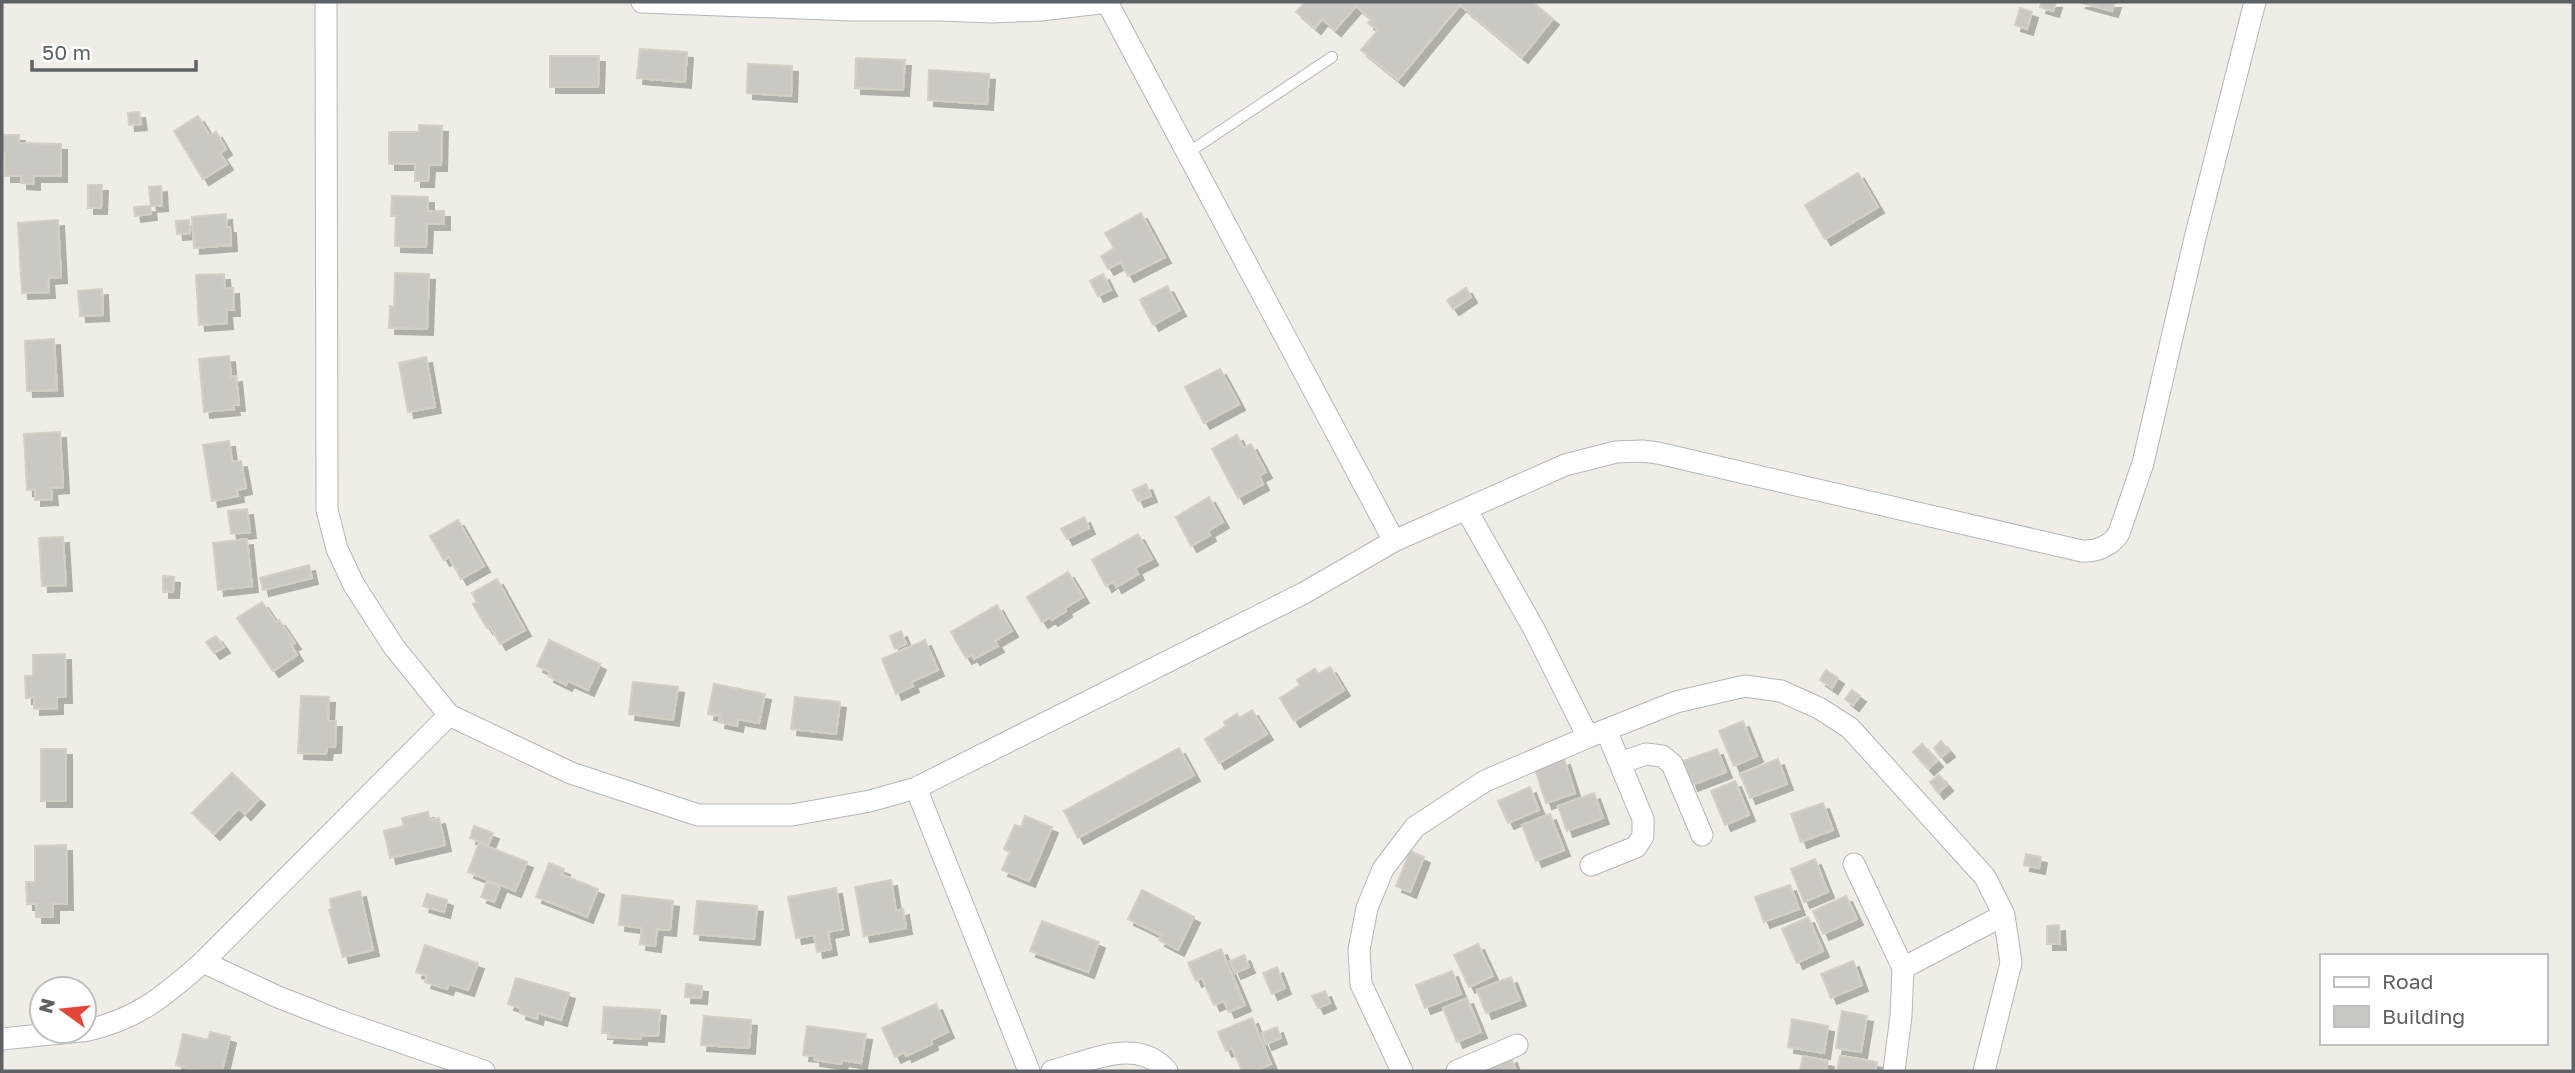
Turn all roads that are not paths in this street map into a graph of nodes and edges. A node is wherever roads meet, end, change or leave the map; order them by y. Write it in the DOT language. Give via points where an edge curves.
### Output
graph roads {
  1 [pos="326,2"];
  2 [pos="642,2"];
  3 [pos="1107,2"];
  4 [pos="2255,2"];
  5 [pos="1332,57"];
  6 [pos="1186,154"];
  7 [pos="1465,509"];
  8 [pos="1394,541"];
  9 [pos="449,715"];
  10 [pos="1597,733"];
  11 [pos="1620,763"];
  12 [pos="916,788"];
  13 [pos="1702,835"];
  14 [pos="1591,864"];
  15 [pos="1854,864"];
  16 [pos="2004,915"];
  17 [pos="203,962"];
  18 [pos="1903,968"];
  19 [pos="98,1026"];
  20 [pos="28,1036"];
  21 [pos="2,1039"];
  22 [pos="1517,1045"];
  23 [pos="484,1071"];
  24 [pos="1029,1071"];
  25 [pos="1052,1071"];
  26 [pos="1167,1071"];
  27 [pos="1402,1071"];
  28 [pos="1457,1071"];
  29 [pos="1894,1071"];
  30 [pos="1984,1071"];
  1 -- 9 [label="street" via="327,510 337,549 354,584 394,647"];
  2 -- 3 [label="street" via="991,12"];
  3 -- 6 [label="street"];
  4 -- 7 [label="street" via="2143,463 2115,541 2082,551 1642,451 1565,465"];
  5 -- 6 [label="lane"];
  6 -- 8 [label="street"];
  7 -- 8 [label="street"];
  7 -- 10 [label="street"];
  8 -- 12 [label="street" via="1304,593"];
  9 -- 12 [label="street" via="571,773 698,814 793,815"];
  9 -- 17 [label="street"];
  10 -- 11 [label="street"];
  10 -- 16 [label="street" via="1676,702 1745,686 1782,691 1850,728 1985,877"];
  10 -- 27 [label="street" via="1485,781 1415,827 1383,869 1367,908 1359,950 1361,984"];
  11 -- 13 [label="street" via="1646,754 1662,755 1672,764"];
  11 -- 14 [label="street" via="1643,818 1643,836 1636,847"];
  12 -- 24 [label="street"];
  15 -- 18 [label="street"];
  16 -- 18 [label="street"];
  16 -- 30 [label="street" via="2011,963"];
  17 -- 19 [label="street" via="160,999 131,1016"];
  17 -- 23 [label="street" via="278,997"];
  18 -- 29 [label="street"];
  20 -- 21 [label="street"];
  22 -- 28 [label="street"];
  25 -- 26 [label="street" via="1126,1052 1147,1054"];
}
